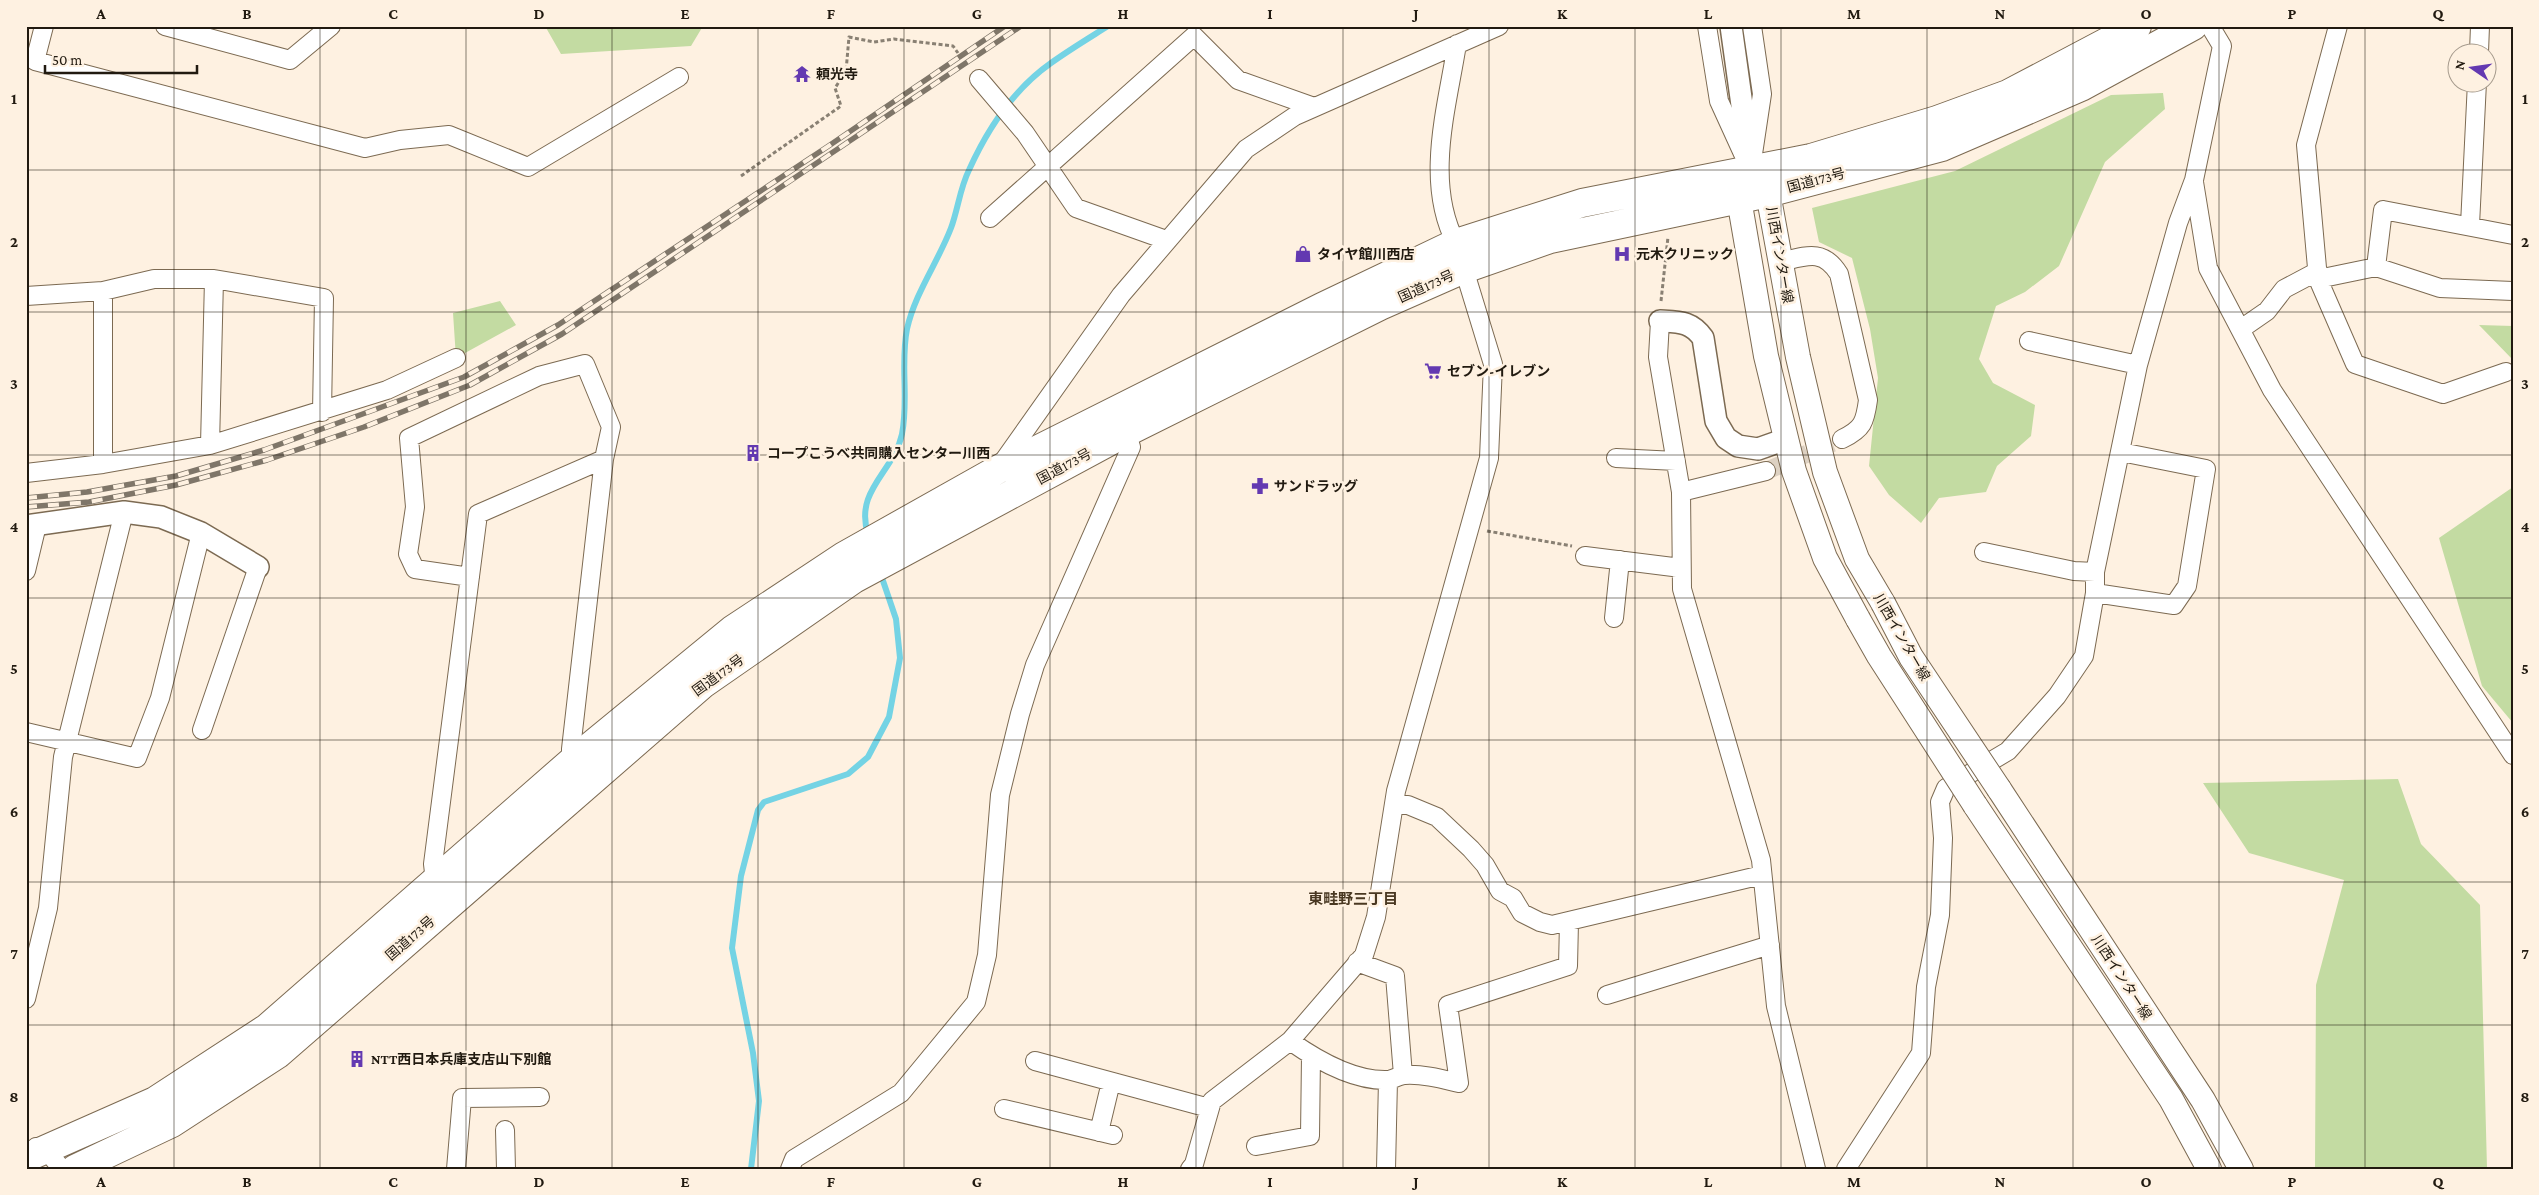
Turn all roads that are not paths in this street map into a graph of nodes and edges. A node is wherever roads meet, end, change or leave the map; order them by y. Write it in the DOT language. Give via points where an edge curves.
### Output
graph roads {
  1 [pos="44,26"];
  2 [pos="165,26"];
  3 [pos="331,26"];
  4 [pos="1499,26"];
  5 [pos="1707,26"];
  6 [pos="1731,26"];
  7 [pos="1752,26"];
  8 [pos="2137,26"];
  9 [pos="2193,26"];
  10 [pos="2210,26"];
  11 [pos="2338,26"];
  12 [pos="2480,26"];
  13 [pos="227,34"];
  14 [pos="2479,42"];
  15 [pos="1457,44"];
  16 [pos="679,77"];
  17 [pos="979,79"];
  18 [pos="2477,92"];
  19 [pos="1314,107"];
  20 [pos="1050,167"];
  21 [pos="1751,170"];
  22 [pos="2194,180"];
  23 [pos="1768,193"];
  24 [pos="1739,199"];
  25 [pos="990,218"];
  26 [pos="2470,225"];
  27 [pos="2513,235"];
  28 [pos="1166,240"];
  29 [pos="1456,243"];
  30 [pos="1781,262"];
  31 [pos="2376,267"];
  32 [pos="1464,269"];
  33 [pos="2318,275"];
  34 [pos="214,280"];
  35 [pos="103,291"];
  36 [pos="2513,292"];
  37 [pos="26,296"];
  38 [pos="1660,321"];
  39 [pos="2241,329"];
  40 [pos="2029,341"];
  41 [pos="456,358"];
  42 [pos="2138,365"];
  43 [pos="2506,372"];
  44 [pos="322,412"];
  45 [pos="1123,420"];
  46 [pos="1786,439"];
  47 [pos="1842,439"];
  48 [pos="210,445"];
  49 [pos="2121,452"];
  50 [pos="1616,458"];
  51 [pos="604,459"];
  52 [pos="1676,461"];
  53 [pos="103,464"];
  54 [pos="997,470"];
  55 [pos="1766,471"];
  56 [pos="26,473"];
  57 [pos="1681,492"];
  58 [pos="124,512"];
  59 [pos="31,525"];
  60 [pos="201,533"];
  61 [pos="1984,552"];
  62 [pos="1585,556"];
  63 [pos="1620,560"];
  64 [pos="258,566"];
  65 [pos="1681,568"];
  66 [pos="26,570"];
  67 [pos="2095,572"];
  68 [pos="470,577"];
  69 [pos="2095,593"];
  70 [pos="1614,618"];
  71 [pos="202,730"];
  72 [pos="26,732"];
  73 [pos="68,743"];
  74 [pos="2513,754"];
  75 [pos="572,762"];
  76 [pos="1394,805"];
  77 [pos="1762,874"];
  78 [pos="435,881"];
  79 [pos="1569,922"];
  80 [pos="1770,945"];
  81 [pos="1357,962"];
  82 [pos="1607,995"];
  83 [pos="26,999"];
  84 [pos="1290,1041"];
  85 [pos="1311,1056"];
  86 [pos="1035,1062"];
  87 [pos="1396,1077"];
  88 [pos="1111,1082"];
  89 [pos="540,1097"];
  90 [pos="1209,1108"];
  91 [pos="1004,1109"];
  92 [pos="505,1130"];
  93 [pos="1256,1146"];
  94 [pos="40,1155"];
  95 [pos="75,1169"];
  96 [pos="456,1169"];
  97 [pos="506,1169"];
  98 [pos="790,1169"];
  99 [pos="1190,1169"];
  100 [pos="1386,1169"];
  101 [pos="1816,1169"];
  102 [pos="1846,1169"];
  103 [pos="2209,1169"];
  104 [pos="2241,1169"];
  1 -- 16 [label="street" via="35,61 365,148 400,140 449,135 528,167"];
  2 -- 13 [label="street"];
  3 -- 13 [label="street" via="290,60"];
  4 -- 15 [label="street"];
  5 -- 21 [label="street" via="1719,101"];
  6 -- 21 [label="street"];
  7 -- 21 [label="street" via="1762,94"];
  8 -- 21 [label="highway, 国道173号" via="1999,98 1811,158"];
  9 -- 23 [label="highway, 国道173号" via="2081,87 1942,147"];
  10 -- 22 [label="street" via="2222,46"];
  11 -- 33 [label="street" via="2306,146"];
  12 -- 14 [label="street"];
  15 -- 19 [label="street"];
  15 -- 29 [label="street" via="1438,164 1447,226"];
  17 -- 20 [label="street"];
  18 -- 26 [label="street"];
  19 -- 20 [label="street" via="1238,80 1194,36"];
  19 -- 28 [label="street" via="1295,116 1246,150"];
  20 -- 25 [label="street"];
  20 -- 28 [label="street" via="1076,208"];
  21 -- 23 [label="main road, 川西インター線"];
  21 -- 24 [label="main road"];
  21 -- 29 [label="highway, 国道173号" via="1582,203"];
  22 -- 39 [label="street" via="2208,268"];
  22 -- 42 [label="street" via="2178,224"];
  23 -- 24 [label="highway, 国道173号"];
  23 -- 30 [label="main road, 川西インター線"];
  24 -- 32 [label="highway, 国道173号" via="1550,239"];
  24 -- 46 [label="main road, 川西インター線" via="1766,356"];
  26 -- 27 [label="street"];
  26 -- 31 [label="street" via="2382,210"];
  28 -- 54 [label="street" via="1121,295"];
  29 -- 32 [label="street"];
  29 -- 45 [label="highway, 国道173号"];
  30 -- 47 [label="street" via="1813,255 1831,261 1839,274 1868,400 1866,418 1857,431"];
  30 -- 104 [label="main road, 川西インター線, bridge" via="1798,357 1825,472 1857,559 1911,657 2203,1100"];
  31 -- 33 [label="street"];
  31 -- 36 [label="street" via="2440,288"];
  32 -- 45 [label="highway, 国道173号"];
  32 -- 76 [label="street" via="1493,364 1490,458"];
  33 -- 39 [label="street" via="2284,288 2267,311"];
  33 -- 43 [label="street" via="2355,364 2443,394"];
  34 -- 35 [label="street" via="154,280"];
  34 -- 44 [label="street" via="324,298"];
  34 -- 48 [label="street"];
  35 -- 37 [label="street"];
  35 -- 53 [label="street"];
  38 -- 46 [label="street" via="1680,322 1696,328 1703,338 1716,421 1726,438 1738,446 1758,449"];
  38 -- 52 [label="street" via="1658,358"];
  39 -- 74 [label="street" via="2272,390"];
  40 -- 42 [label="street"];
  41 -- 44 [label="street" via="387,390"];
  42 -- 49 [label="street"];
  44 -- 48 [label="street"];
  45 -- 54 [label="highway, 国道173号"];
  45 -- 95 [label="highway, 国道173号" via="854,579 703,684 278,1054 172,1123"];
  45 -- 98 [label="street" via="1131,447 1035,665 1020,714 1000,795 987,956 976,1002 901,1093 794,1160"];
  46 -- 103 [label="main road, 川西インター線, bridge" via="1825,558 1879,656 2171,1099"];
  48 -- 53 [label="street"];
  49 -- 67 [label="street"];
  49 -- 69 [label="street" via="2206,469 2187,586 2174,606"];
  50 -- 52 [label="street"];
  51 -- 68 [label="street" via="478,514"];
  51 -- 68 [label="street" via="611,427 585,364 539,376 409,438 415,507 408,554 415,569"];
  51 -- 75 [label="street"];
  52 -- 57 [label="street"];
  53 -- 56 [label="street"];
  54 -- 75 [label="highway, 国道173号" via="844,556 732,630"];
  55 -- 57 [label="street"];
  57 -- 65 [label="street"];
  58 -- 59 [label="street"];
  58 -- 60 [label="street" via="161,517"];
  58 -- 73 [label="street"];
  59 -- 66 [label="street"];
  60 -- 64 [label="street"];
  60 -- 73 [label="street" via="160,698 137,758"];
  61 -- 67 [label="street" via="2074,571"];
  62 -- 63 [label="street"];
  63 -- 65 [label="street"];
  63 -- 70 [label="street"];
  64 -- 71 [label="street"];
  65 -- 77 [label="street" via="1682,589 1761,860"];
  67 -- 69 [label="street"];
  68 -- 78 [label="street" via="433,864"];
  69 -- 102 [label="street" via="2084,656 2058,696 2008,751 1946,788 1940,802 1943,838 1940,915 1926,987 1921,1053"];
  72 -- 73 [label="street"];
  73 -- 83 [label="street" via="63,757 48,908"];
  75 -- 78 [label="highway, 国道173号"];
  76 -- 79 [label="street" via="1408,805 1437,817 1471,849 1500,891 1513,898 1522,914 1552,925"];
  76 -- 81 [label="street" via="1376,916 1364,955"];
  77 -- 79 [label="street"];
  77 -- 80 [label="street"];
  78 -- 94 [label="highway, 国道173号" via="267,1028 155,1100"];
  79 -- 87 [label="street" via="1568,966 1448,1005 1459,1083 1433,1076"];
  80 -- 82 [label="street"];
  80 -- 101 [label="street" via="1776,1006"];
  81 -- 84 [label="street"];
  81 -- 87 [label="street" via="1395,976"];
  84 -- 85 [label="street"];
  84 -- 90 [label="street" via="1212,1101"];
  85 -- 87 [label="street" via="1359,1076"];
  85 -- 93 [label="street" via="1310,1136"];
  86 -- 88 [label="street"];
  87 -- 100 [label="street"];
  88 -- 90 [label="street"];
  88 -- 91 [label="street" via="1106,1134"];
  89 -- 96 [label="street" via="462,1098"];
  90 -- 99 [label="street"];
  92 -- 97 [label="street"];
}
